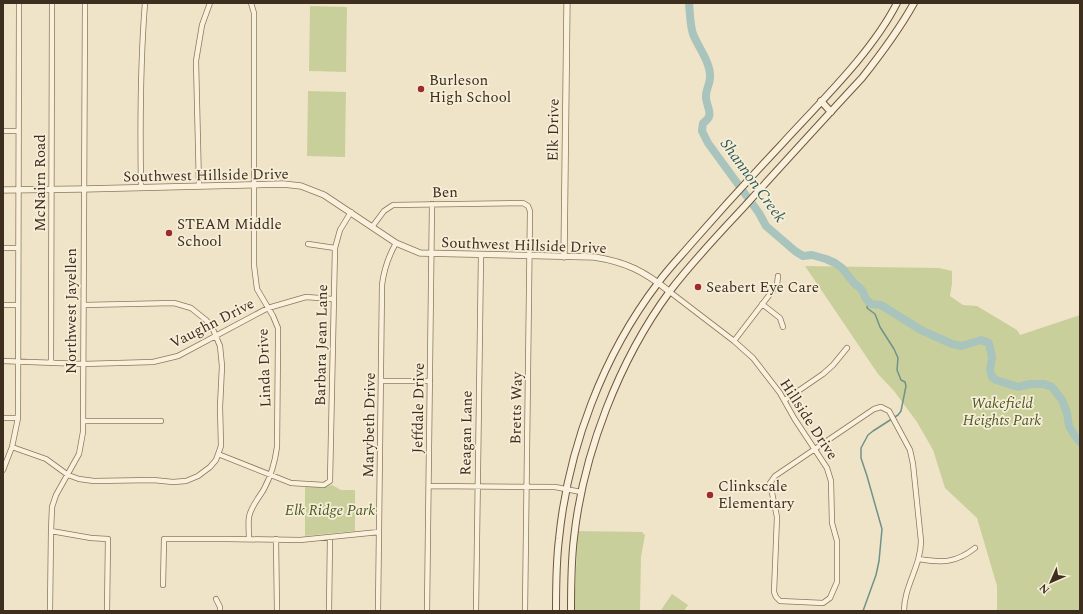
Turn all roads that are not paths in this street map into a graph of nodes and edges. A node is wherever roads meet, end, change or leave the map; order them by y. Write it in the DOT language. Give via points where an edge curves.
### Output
graph roads {
  1 [pos="19,3"];
  2 [pos="52,3"];
  3 [pos="85,3"];
  4 [pos="145,3"];
  5 [pos="210,3"];
  6 [pos="251,3"];
  7 [pos="566,3"];
  8 [pos="897,3"];
  9 [pos="914,3"];
  10 [pos="821,101"];
  11 [pos="831,112"];
  12 [pos="3,131"];
  13 [pos="18,131"];
  14 [pos="254,185"];
  15 [pos="199,186"];
  16 [pos="141,187"];
  17 [pos="19,189"];
  18 [pos="52,189"];
  19 [pos="84,189"];
  20 [pos="3,190"];
  21 [pos="432,204"];
  22 [pos="528,206"];
  23 [pos="351,212"];
  24 [pos="372,227"];
  25 [pos="396,243"];
  26 [pos="308,244"];
  27 [pos="3,248"];
  28 [pos="18,248"];
  29 [pos="335,248"];
  30 [pos="432,254"];
  31 [pos="481,255"];
  32 [pos="530,256"];
  33 [pos="564,257"];
  34 [pos="778,276"];
  35 [pos="658,282"];
  36 [pos="670,292"];
  37 [pos="333,299"];
  38 [pos="762,304"];
  39 [pos="3,305"];
  40 [pos="18,305"];
  41 [pos="84,305"];
  42 [pos="268,308"];
  43 [pos="783,326"];
  44 [pos="216,336"];
  45 [pos="734,341"];
  46 [pos="847,348"];
  47 [pos="3,361"];
  48 [pos="18,361"];
  49 [pos="51,362"];
  50 [pos="83,364"];
  51 [pos="381,381"];
  52 [pos="430,382"];
  53 [pos="784,400"];
  54 [pos="3,418"];
  55 [pos="18,418"];
  56 [pos="83,421"];
  57 [pos="161,422"];
  58 [pos="12,447"];
  59 [pos="814,449"];
  60 [pos="218,454"];
  61 [pos="3,470"];
  62 [pos="68,475"];
  63 [pos="270,475"];
  64 [pos="429,486"];
  65 [pos="478,487"];
  66 [pos="526,487"];
  67 [pos="567,488"];
  68 [pos="581,492"];
  69 [pos="50,531"];
  70 [pos="379,532"];
  71 [pos="330,537"];
  72 [pos="250,539"];
  73 [pos="276,539"];
  74 [pos="974,548"];
  75 [pos="919,558"];
  76 [pos="163,585"];
  77 [pos="216,599"];
  78 [pos="50,611"];
  79 [pos="107,611"];
  80 [pos="220,611"];
  81 [pos="277,611"];
  82 [pos="329,611"];
  83 [pos="378,611"];
  84 [pos="427,611"];
  85 [pos="476,611"];
  86 [pos="525,611"];
  87 [pos="556,611"];
  88 [pos="571,611"];
  89 [pos="904,611"];
  1 -- 13 [label="street"];
  2 -- 18 [label="street, McNairn Road"];
  3 -- 19 [label="street, Northwest Jayellen"];
  4 -- 16 [label="street" via="140,77"];
  5 -- 15 [label="street" via="196,61"];
  6 -- 14 [label="street, Linda Drive" via="254,13"];
  7 -- 33 [label="street, Elk Drive"];
  8 -- 10 [label="main road" via="873,41"];
  9 -- 11 [label="main road" via="884,51"];
  10 -- 11 [label="main road"];
  10 -- 35 [label="main road"];
  11 -- 36 [label="main road" via="704,250"];
  12 -- 13 [label="street"];
  13 -- 17 [label="street"];
  14 -- 15 [label="street, Southwest Hillside Drive"];
  14 -- 23 [label="street, Southwest Hillside Drive" via="300,186 324,195"];
  14 -- 42 [label="street, Linda Drive" via="254,270 257,289"];
  15 -- 16 [label="street, Southwest Hillside Drive"];
  16 -- 19 [label="street, Southwest Hillside Drive"];
  17 -- 18 [label="street, Southwest Hillside Drive"];
  17 -- 20 [label="street, Southwest Hillside Drive"];
  17 -- 28 [label="street"];
  18 -- 19 [label="street, Southwest Hillside Drive"];
  18 -- 49 [label="street, McNairn Road"];
  19 -- 41 [label="street, Northwest Jayellen"];
  21 -- 22 [label="street, Ben" via="523,203"];
  21 -- 24 [label="street, Ben" via="392,205 384,210"];
  21 -- 30 [label="street, Jeffdale Drive"];
  22 -- 32 [label="street, Bretts Way"];
  23 -- 24 [label="street, Southwest Hillside Drive"];
  23 -- 29 [label="street, Barbara Jean Lane" via="340,230"];
  24 -- 25 [label="street, Southwest Hillside Drive"];
  25 -- 30 [label="street, Southwest Hillside Drive" via="420,253"];
  25 -- 51 [label="street, Marybeth Drive" via="384,269 382,285"];
  26 -- 29 [label="street"];
  27 -- 28 [label="street"];
  28 -- 40 [label="street"];
  29 -- 37 [label="street, Barbara Jean Lane"];
  30 -- 31 [label="street, Southwest Hillside Drive"];
  30 -- 52 [label="street, Jeffdale Drive"];
  31 -- 32 [label="street, Southwest Hillside Drive"];
  31 -- 65 [label="street, Reagan Lane"];
  32 -- 33 [label="street, Southwest Hillside Drive"];
  32 -- 66 [label="street, Bretts Way"];
  33 -- 35 [label="street, Southwest Hillside Drive" via="615,260 637,269"];
  34 -- 38 [label="street" via="777,285"];
  35 -- 36 [label="street, Southwest Hillside Drive"];
  35 -- 67 [label="main road" via="630,325 595,394 577,445"];
  36 -- 45 [label="street, Hillside Drive"];
  36 -- 68 [label="main road" via="633,352 608,402"];
  37 -- 42 [label="street, Vaughn Drive" via="306,297"];
  37 -- 63 [label="street, Barbara Jean Lane" via="331,479 324,485 297,484"];
  38 -- 43 [label="street" via="780,318"];
  38 -- 45 [label="street"];
  39 -- 40 [label="street"];
  40 -- 48 [label="street"];
  41 -- 44 [label="street" via="183,305 200,314 212,327"];
  41 -- 50 [label="street, Northwest Jayellen"];
  42 -- 44 [label="street, Vaughn Drive"];
  42 -- 63 [label="street, Linda Drive" via="278,328 277,447"];
  44 -- 50 [label="street, Vaughn Drive" via="178,356 153,362"];
  44 -- 60 [label="street" via="222,366 221,446"];
  45 -- 53 [label="street, Hillside Drive" via="753,358"];
  46 -- 53 [label="street" via="823,374"];
  47 -- 48 [label="street, Vaughn Drive"];
  48 -- 49 [label="street, Vaughn Drive"];
  48 -- 55 [label="street"];
  49 -- 50 [label="street, Vaughn Drive"];
  50 -- 56 [label="street, Northwest Jayellen"];
  51 -- 52 [label="street"];
  51 -- 70 [label="street, Marybeth Drive"];
  52 -- 64 [label="street, Jeffdale Drive"];
  53 -- 59 [label="street, Hillside Drive"];
  54 -- 55 [label="street"];
  55 -- 58 [label="street"];
  56 -- 57 [label="street"];
  56 -- 62 [label="street, Northwest Jayellen" via="82,444"];
  58 -- 61 [label="street"];
  58 -- 62 [label="street" via="46,459"];
  59 -- 59 [label="street, Hillside Drive" via="827,468 831,481 832,523 837,541 837,582 830,598 823,603 780,602 774,592 777,517 770,483 775,476"];
  59 -- 75 [label="street" via="874,410 881,407 889,411 910,450 914,464 922,541"];
  60 -- 62 [label="street" via="210,467 186,481 94,481"];
  60 -- 63 [label="street"];
  62 -- 69 [label="street, Northwest Jayellen" via="52,507"];
  63 -- 72 [label="street, Linda Drive" via="252,507 249,517"];
  64 -- 65 [label="street"];
  64 -- 84 [label="street, Jeffdale Drive"];
  65 -- 66 [label="street"];
  65 -- 85 [label="street, Reagan Lane"];
  66 -- 67 [label="street"];
  66 -- 86 [label="street, Bretts Way"];
  67 -- 68 [label="street"];
  67 -- 87 [label="main road" via="559,538"];
  68 -- 88 [label="main road" via="574,539"];
  69 -- 78 [label="street, Northwest Jayellen"];
  69 -- 79 [label="street" via="108,539"];
  70 -- 71 [label="street"];
  70 -- 83 [label="street, Marybeth Drive"];
  71 -- 73 [label="street"];
  71 -- 82 [label="street"];
  72 -- 73 [label="street"];
  72 -- 76 [label="street" via="164,539"];
  73 -- 81 [label="street"];
  74 -- 75 [label="street" via="965,556 951,561 937,562"];
  75 -- 89 [label="street" via="907,591"];
  77 -- 80 [label="street"];
}
